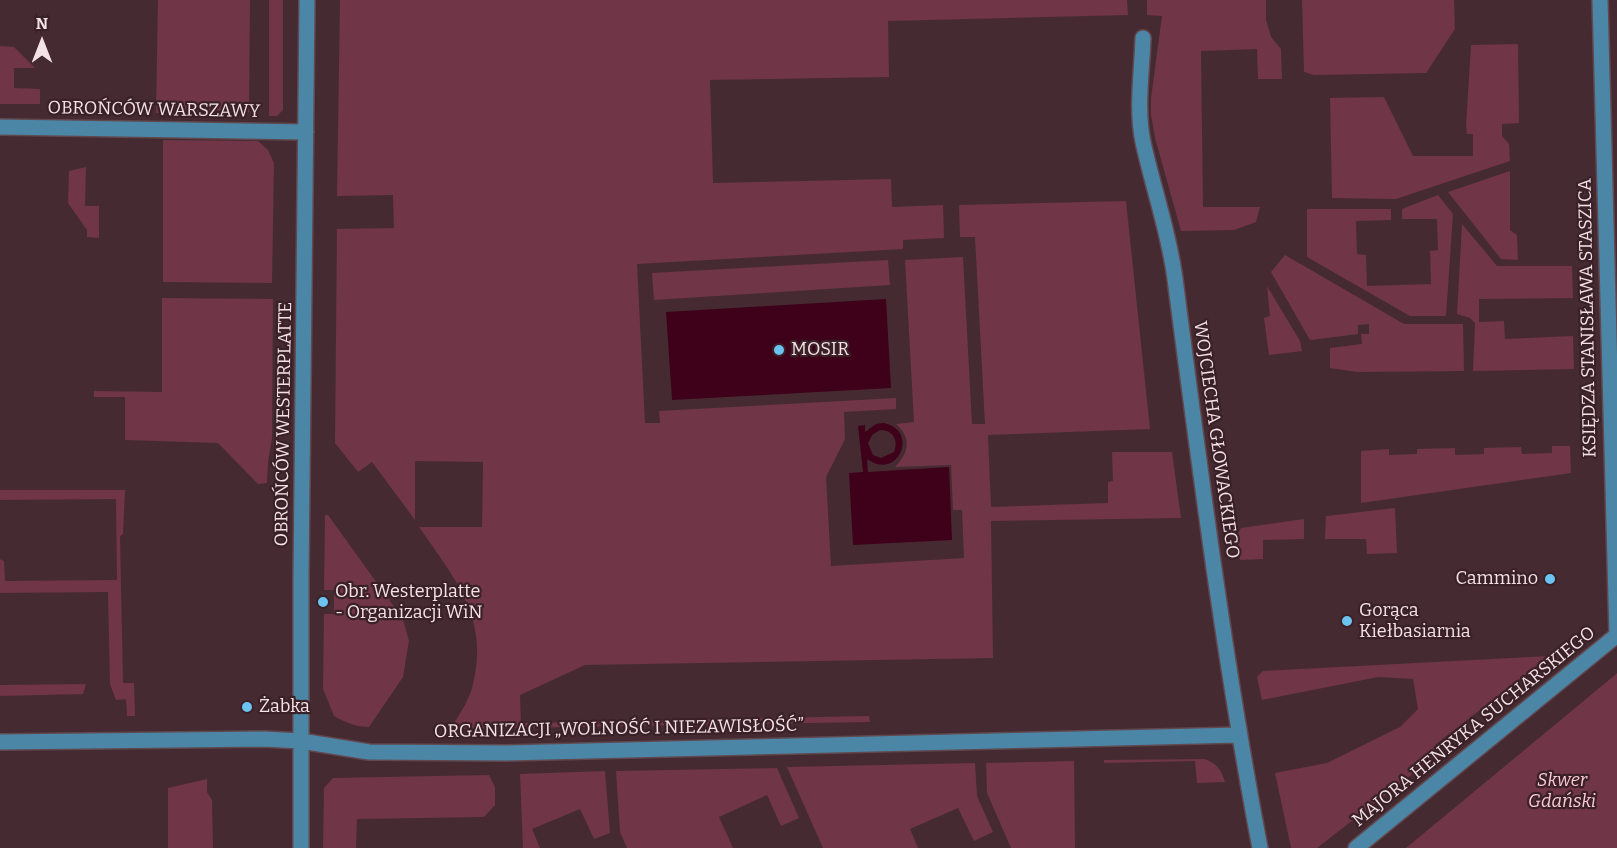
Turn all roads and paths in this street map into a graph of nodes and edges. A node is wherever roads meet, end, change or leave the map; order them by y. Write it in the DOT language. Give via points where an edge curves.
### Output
graph roads {
  1 [pos="307,0"];
  2 [pos="1600,0"];
  3 [pos="1143,38"];
  4 [pos="0,127"];
  5 [pos="306,132"];
  6 [pos="1617,636"];
  7 [pos="1239,735"];
  8 [pos="301,741"];
  9 [pos="0,742"];
  10 [pos="301,848"];
  11 [pos="1260,848"];
  12 [pos="1356,848"];
  1 -- 5 [label="street, OBROŃCÓW WESTERPLATTE"];
  2 -- 6 [label="street, KSIĘDZA STANISŁAWA STASZICA"];
  3 -- 7 [label="street, WOJCIECHA GŁOWACKIEGO" via="1142,140 1171,248"];
  4 -- 5 [label="street, OBROŃCÓW WARSZAWY"];
  5 -- 8 [label="street, OBROŃCÓW WESTERPLATTE"];
  6 -- 12 [label="street, MAJORA HENRYKA SUCHARSKIEGO"];
  7 -- 8 [label="street, ORGANIZACJI „WOLNOŚĆ I NIEZAWISŁOŚĆ”" via="506,753 369,752"];
  7 -- 11 [label="street, WOJCIECHA GŁOWACKIEGO"];
  8 -- 9 [label="street, ORGANIZACJI „WOLNOŚĆ I NIEZAWISŁOŚĆ”"];
  8 -- 10 [label="street, OBROŃCÓW WESTERPLATTE"];
}
